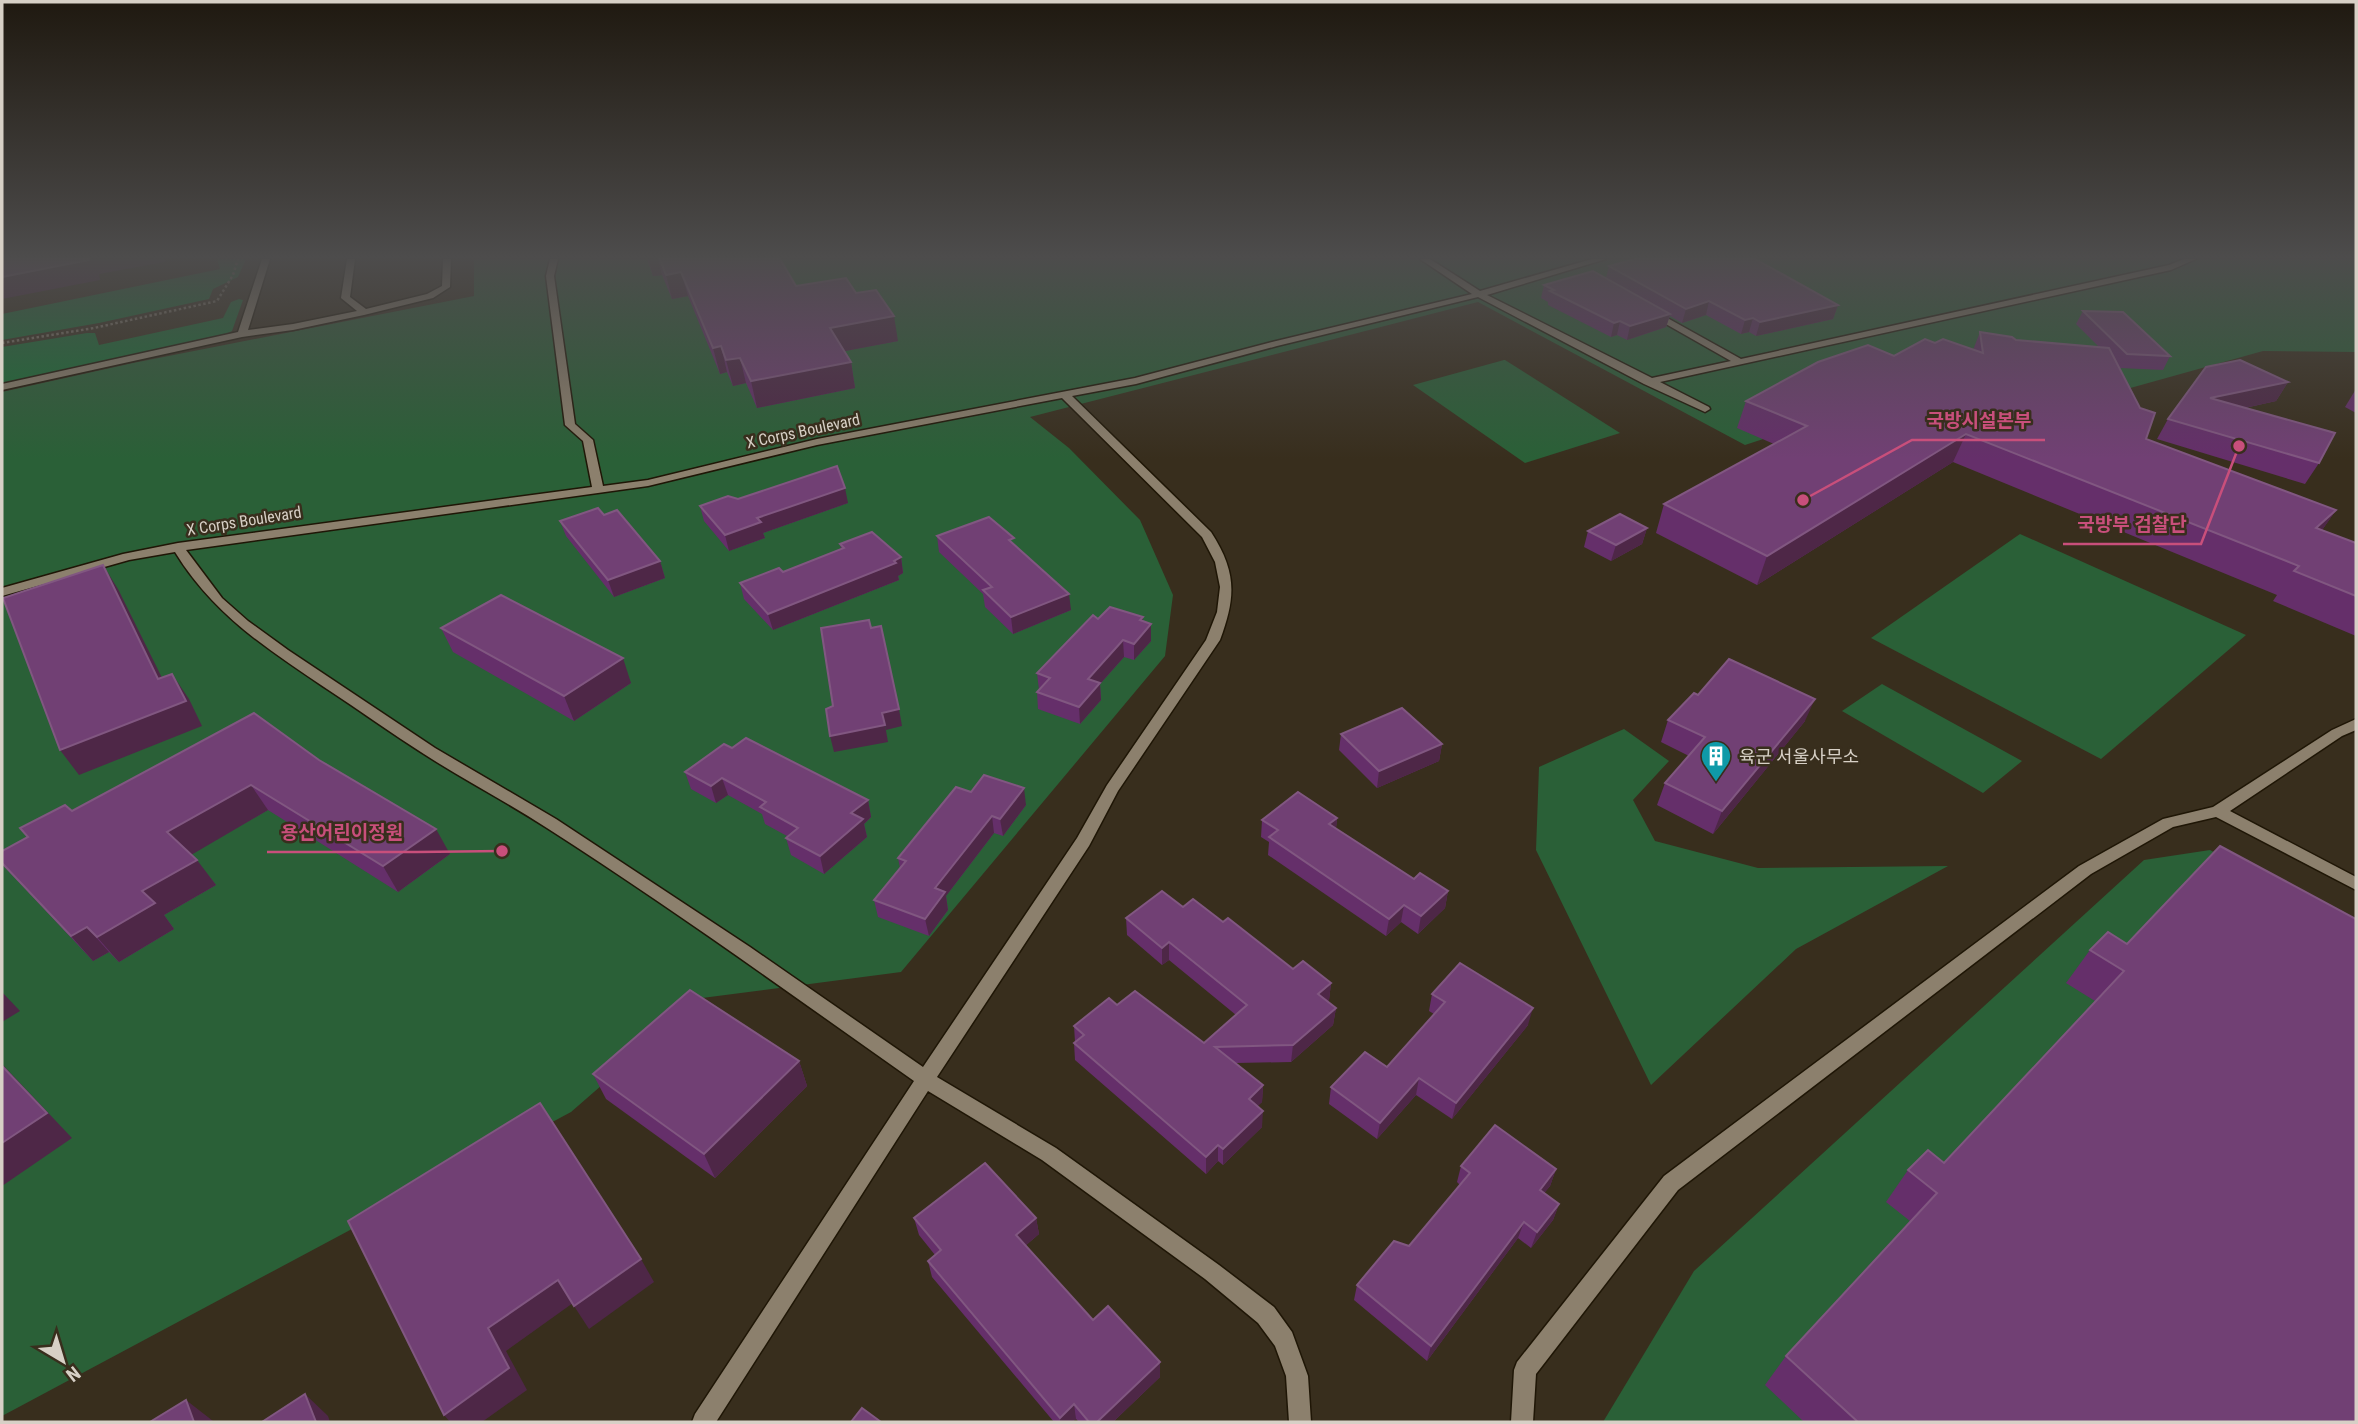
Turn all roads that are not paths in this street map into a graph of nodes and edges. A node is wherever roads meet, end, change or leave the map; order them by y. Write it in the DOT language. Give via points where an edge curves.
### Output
graph roads {
  1 [pos="245,325"];
  2 [pos="300,325"];
  3 [pos="557,325"];
  4 [pos="1357,325"];
  5 [pos="1538,325"];
  6 [pos="1675,325"];
  7 [pos="1906,325"];
  8 [pos="242,334"];
  9 [pos="1740,362"];
  10 [pos="1648,382"];
  11 [pos="2,387"];
  12 [pos="1065,395"];
  13 [pos="1705,409"];
  14 [pos="598,490"];
  15 [pos="178,547"];
  16 [pos="2,592"];
  17 [pos="2356,724"];
  18 [pos="2218,811"];
  19 [pos="2356,884"];
  20 [pos="925,1079"];
  21 [pos="703,1422"];
  22 [pos="1300,1422"];
  23 [pos="1522,1422"];
  1 -- 8 [label="lane"];
  2 -- 8 [label="lane"];
  3 -- 14 [label="lane" via="570,425 588,440"];
  4 -- 12 [label="lane, X Corps Boulevard"];
  5 -- 10 [label="lane"];
  6 -- 9 [label="lane"];
  7 -- 9 [label="lane"];
  8 -- 11 [label="lane"];
  9 -- 10 [label="lane"];
  10 -- 13 [label="lane"];
  12 -- 14 [label="lane, X Corps Boulevard"];
  12 -- 20 [label="lane" via="1207,535 1217,548 1228,583 1227,597 1213,640"];
  14 -- 15 [label="lane, X Corps Boulevard"];
  15 -- 16 [label="lane, X Corps Boulevard"];
  15 -- 20 [label="lane" via="218,601 283,653 430,751 551,823"];
  17 -- 18 [label="lane"];
  18 -- 19 [label="lane"];
  18 -- 23 [label="lane" via="2168,823 2085,870 1671,1183 1525,1370"];
  20 -- 21 [label="lane"];
  20 -- 22 [label="lane" via="1049,1154 1266,1315 1284,1339 1297,1376"];
}
